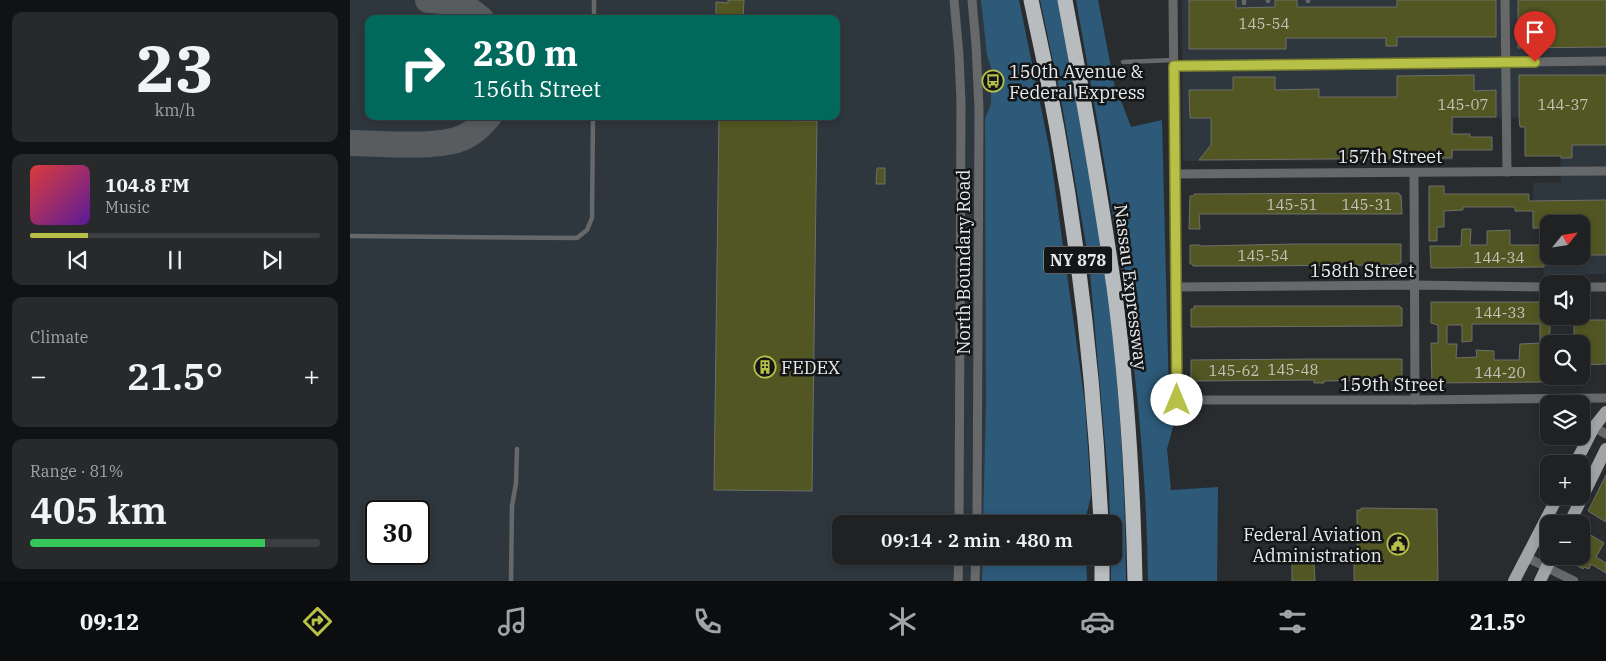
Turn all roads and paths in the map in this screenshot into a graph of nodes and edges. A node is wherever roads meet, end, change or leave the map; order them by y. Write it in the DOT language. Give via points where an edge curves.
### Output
graph roads {
  1 [pos="594,0"];
  2 [pos="954,0"];
  3 [pos="972,0"];
  4 [pos="1031,0"];
  5 [pos="1065,0"];
  6 [pos="1173,0"];
  7 [pos="1505,0"];
  8 [pos="594,15"];
  9 [pos="1606,61"];
  10 [pos="1123,62"];
  11 [pos="1507,62"];
  12 [pos="1174,63"];
  13 [pos="593,120"];
  14 [pos="1606,171"];
  15 [pos="1414,172"];
  16 [pos="1508,172"];
  17 [pos="1175,174"];
  18 [pos="350,236"];
  19 [pos="1414,285"];
  20 [pos="1540,286"];
  21 [pos="1176,287"];
  22 [pos="1590,287"];
  23 [pos="1606,287"];
  24 [pos="1606,398"];
  25 [pos="1415,400"];
  26 [pos="1606,412"];
  27 [pos="1594,427"];
  28 [pos="1606,434"];
  29 [pos="517,449"];
  30 [pos="1606,449"];
  31 [pos="1580,455"];
  32 [pos="1553,505"];
  33 [pos="959,515"];
  34 [pos="977,515"];
  35 [pos="1099,515"];
  36 [pos="1573,515"];
  37 [pos="1526,557"];
  38 [pos="1540,560"];
  39 [pos="959,565"];
  40 [pos="976,565"];
  41 [pos="1102,565"];
  42 [pos="1548,565"];
  43 [pos="1554,565"];
  44 [pos="511,581"];
  45 [pos="958,581"];
  46 [pos="975,581"];
  47 [pos="1102,581"];
  48 [pos="1135,581"];
  49 [pos="1514,581"];
  50 [pos="1540,581"];
  51 [pos="1574,581"];
  1 -- 8 [label="lane"];
  2 -- 33 [label="street, North Boundary Road" via="961,102"];
  3 -- 34 [label="street, North Boundary Road" via="979,109"];
  4 -- 35 [label="highway, NY 878" via="1056,119 1077,249 1092,389"];
  5 -- 48 [label="highway, Nassau Expressway / NY 878" via="1114,288 1129,446"];
  6 -- 12 [label="street"];
  7 -- 11 [label="street"];
  9 -- 11 [label="street"];
  10 -- 12 [label="lane"];
  11 -- 12 [label="street"];
  11 -- 16 [label="street"];
  12 -- 17 [label="street"];
  13 -- 18 [label="lane" via="592,218 580,236 568,239"];
  14 -- 16 [label="street, 157th Street"];
  15 -- 16 [label="street, 157th Street"];
  15 -- 17 [label="street, 157th Street"];
  15 -- 19 [label="street"];
  17 -- 21 [label="street"];
  19 -- 20 [label="street, 158th Street"];
  19 -- 21 [label="street, 158th Street"];
  19 -- 25 [label="street"];
  21 -- 25 [label="street, 159th Street" via="1177,400"];
  22 -- 23 [label="street"];
  24 -- 25 [label="street, 159th Street"];
  26 -- 27 [label="main road"];
  27 -- 28 [label="street"];
  27 -- 31 [label="main road"];
  29 -- 44 [label="lane"];
  30 -- 36 [label="main road"];
  32 -- 37 [label="main road"];
  37 -- 38 [label="street"];
  37 -- 49 [label="main road"];
  39 -- 45 [label="street"];
  40 -- 46 [label="street"];
  41 -- 47 [label="highway"];
  42 -- 50 [label="main road"];
  43 -- 51 [label="street"];
}
